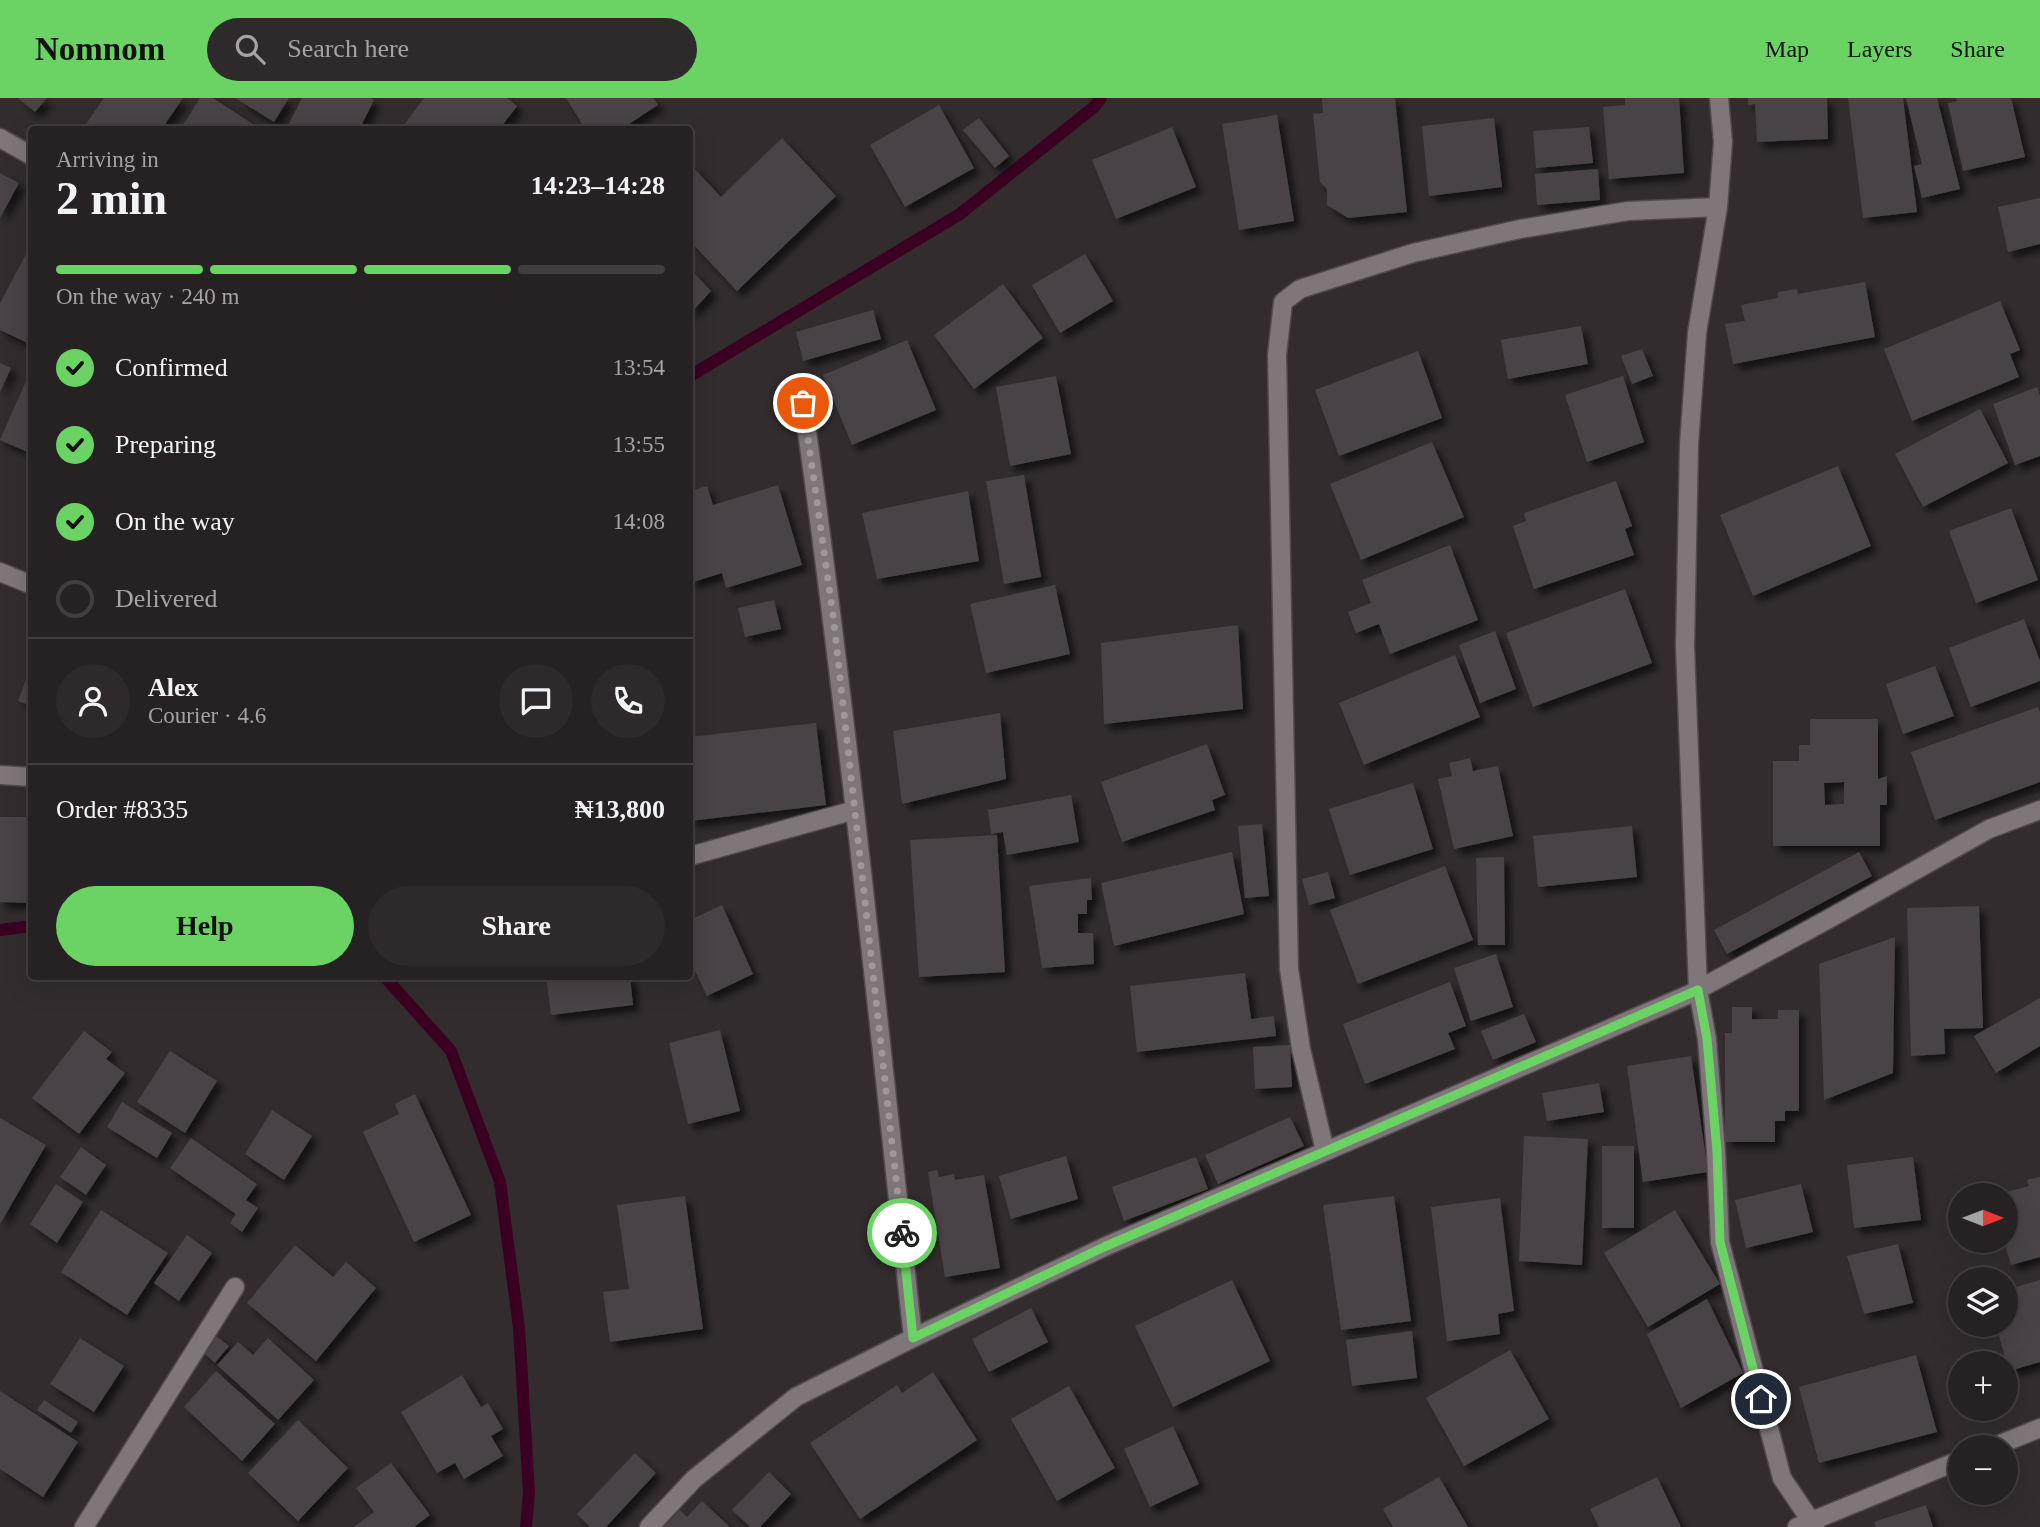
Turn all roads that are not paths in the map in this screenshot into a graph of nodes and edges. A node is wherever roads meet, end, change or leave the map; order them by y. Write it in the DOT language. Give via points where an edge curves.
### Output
graph roads {
  1 [pos="1719,98"];
  2 [pos="0,138"];
  3 [pos="28,154"];
  4 [pos="1718,207"];
  5 [pos="803,403"];
  6 [pos="0,572"];
  7 [pos="28,583"];
  8 [pos="0,775"];
  9 [pos="28,776"];
  10 [pos="855,810"];
  11 [pos="2040,810"];
  12 [pos="693,855"];
  13 [pos="1698,990"];
  14 [pos="1325,1150"];
  15 [pos="235,1287"];
  16 [pos="913,1338"];
  17 [pos="2040,1428"];
  18 [pos="2018,1437"];
  19 [pos="1948,1466"];
  20 [pos="1808,1525"];
  21 [pos="84,1527"];
  22 [pos="649,1527"];
  1 -- 4 [label="street" via="1723,142"];
  2 -- 3 [label="street"];
  4 -- 13 [label="street" via="1697,333 1688,472 1685,646"];
  4 -- 14 [label="street" via="1628,211 1520,229 1413,253 1300,289 1283,302 1277,355 1289,969 1301,1049"];
  5 -- 10 [label="street"];
  6 -- 7 [label="street"];
  8 -- 9 [label="street"];
  10 -- 12 [label="street"];
  10 -- 16 [label="street"];
  11 -- 13 [label="street" via="1989,829"];
  13 -- 14 [label="street"];
  13 -- 20 [label="street" via="1717,1151 1720,1242 1782,1478"];
  14 -- 16 [label="street"];
  15 -- 21 [label="street"];
  16 -- 22 [label="street" via="796,1397 694,1479"];
  17 -- 18 [label="street"];
  19 -- 20 [label="street"];
}
